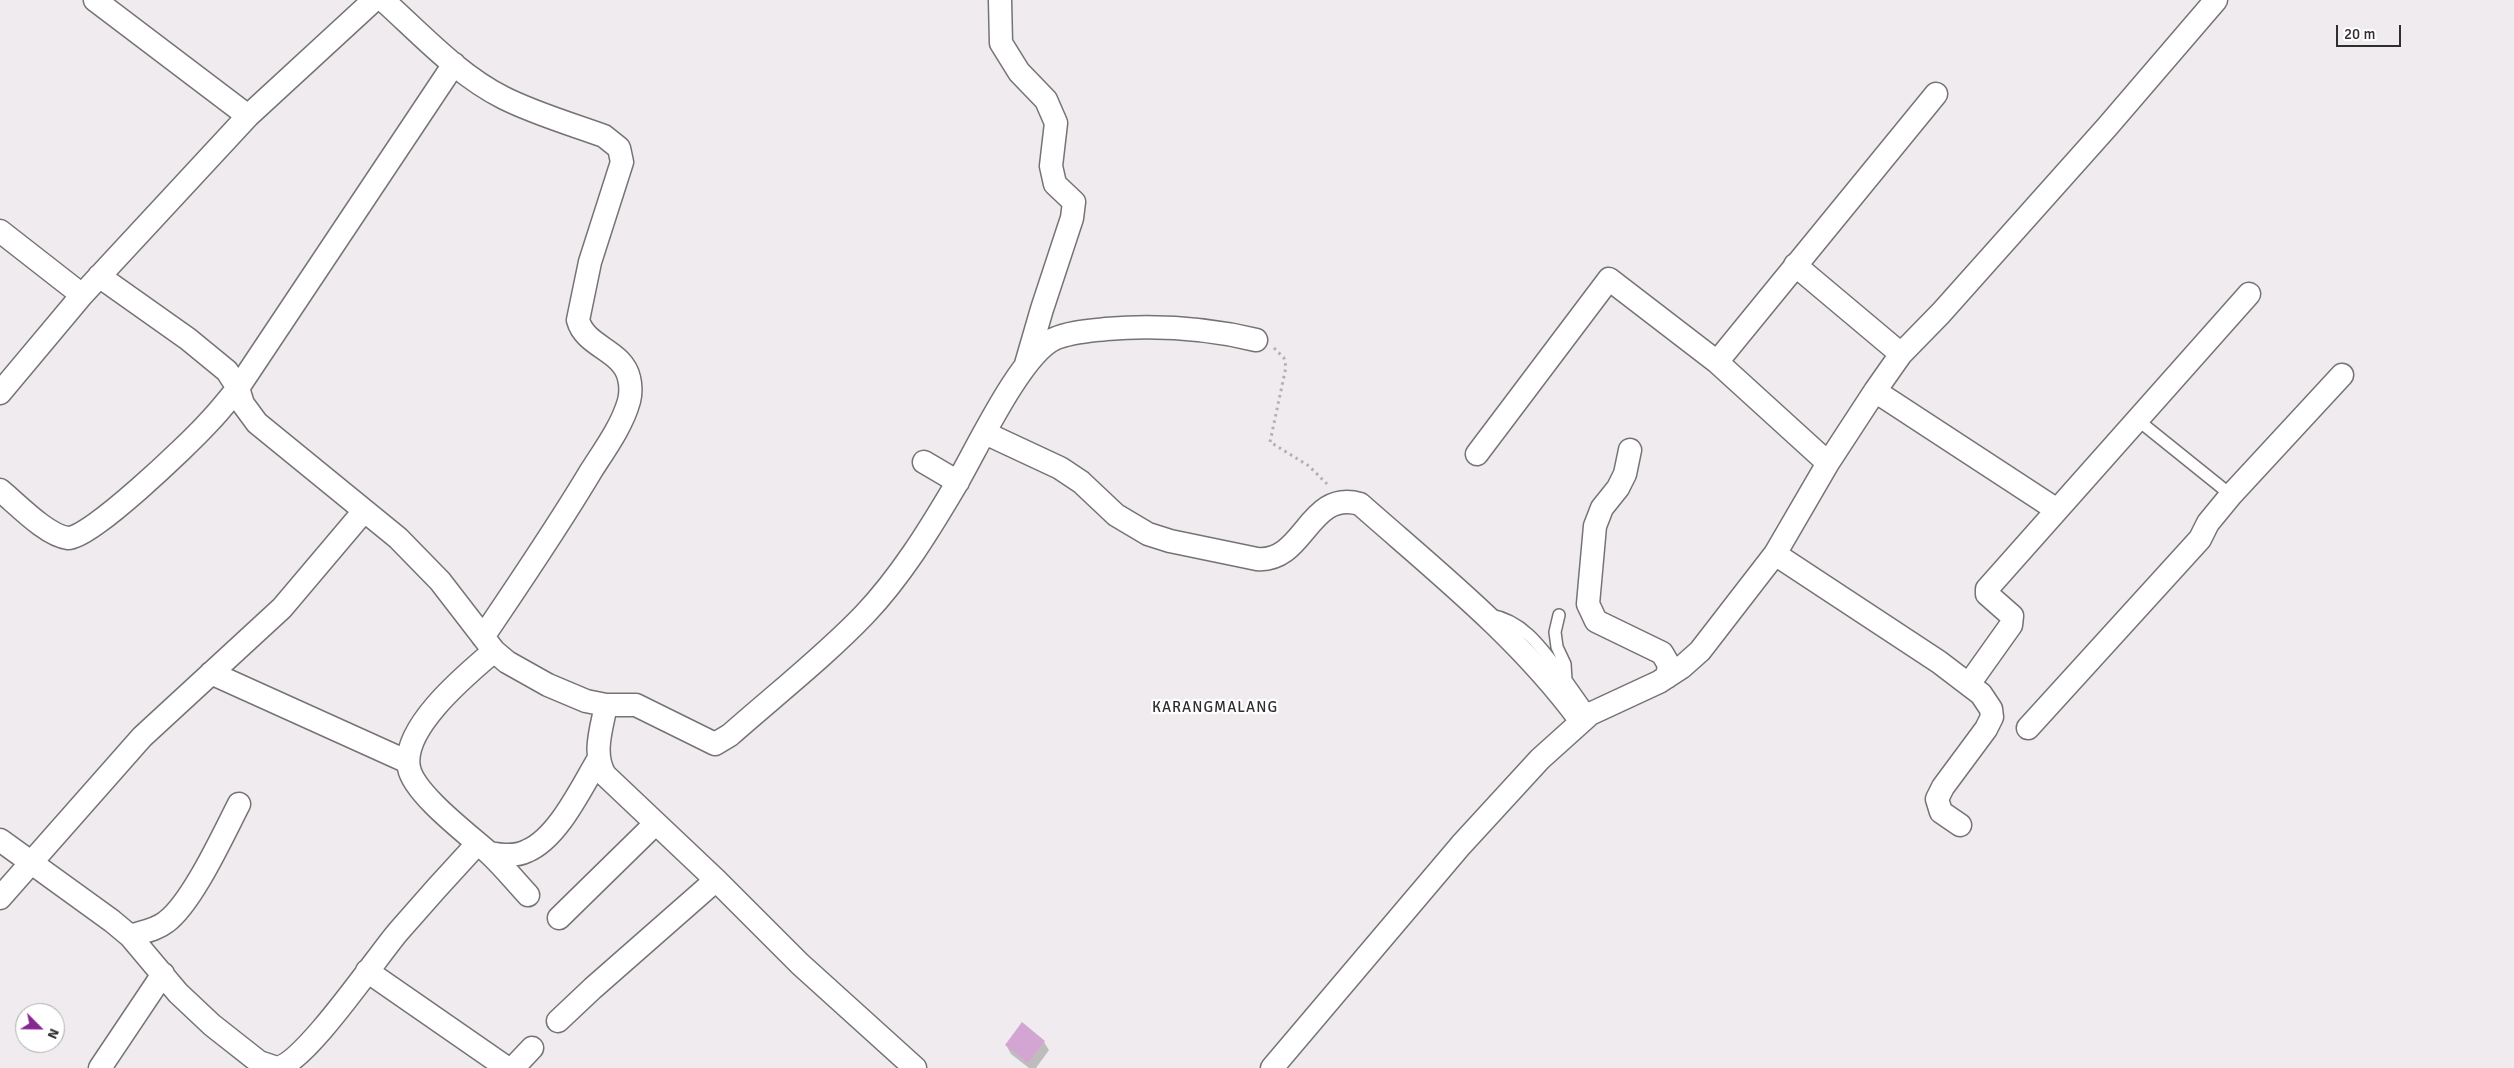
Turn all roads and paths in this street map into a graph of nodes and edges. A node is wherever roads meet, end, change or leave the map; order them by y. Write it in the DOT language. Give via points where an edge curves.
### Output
graph roads {
  1 [pos="95,0"];
  2 [pos="374,0"];
  3 [pos="383,0"];
  4 [pos="1000,0"];
  5 [pos="2216,0"];
  6 [pos="454,64"];
  7 [pos="1936,94"];
  8 [pos="248,116"];
  9 [pos="0,231"];
  10 [pos="1795,265"];
  11 [pos="99,276"];
  12 [pos="2249,294"];
  13 [pos="82,295"];
  14 [pos="1256,340"];
  15 [pos="1902,354"];
  16 [pos="1717,362"];
  17 [pos="1025,367"];
  18 [pos="2342,375"];
  19 [pos="238,388"];
  20 [pos="1874,391"];
  21 [pos="0,393"];
  22 [pos="2138,421"];
  23 [pos="985,433"];
  24 [pos="1630,450"];
  25 [pos="1477,454"];
  26 [pos="924,462"];
  27 [pos="1828,463"];
  28 [pos="958,482"];
  29 [pos="0,490"];
  30 [pos="2231,495"];
  31 [pos="1340,502"];
  32 [pos="2057,510"];
  33 [pos="364,512"];
  34 [pos="1775,554"];
  35 [pos="1485,614"];
  36 [pos="1559,615"];
  37 [pos="489,644"];
  38 [pos="211,673"];
  39 [pos="1566,680"];
  40 [pos="1663,680"];
  41 [pos="1969,684"];
  42 [pos="606,705"];
  43 [pos="1585,717"];
  44 [pos="2028,728"];
  45 [pos="598,760"];
  46 [pos="408,762"];
  47 [pos="239,804"];
  48 [pos="655,824"];
  49 [pos="1960,825"];
  50 [pos="0,840"];
  51 [pos="483,848"];
  52 [pos="29,862"];
  53 [pos="716,880"];
  54 [pos="528,895"];
  55 [pos="0,898"];
  56 [pos="559,918"];
  57 [pos="130,936"];
  58 [pos="367,971"];
  59 [pos="162,974"];
  60 [pos="558,1021"];
  61 [pos="532,1048"];
  62 [pos="283,1067"];
  63 [pos="100,1068"];
  64 [pos="507,1068"];
  65 [pos="513,1068"];
  66 [pos="914,1068"];
  67 [pos="1272,1068"];
  1 -- 8 [label="street"];
  2 -- 8 [label="street"];
  3 -- 6 [label="street"];
  4 -- 17 [label="street" via="1001,43 1019,72 1046,100 1056,123 1051,166 1057,188 1073,199 1074,208"];
  5 -- 15 [label="street" via="2107,127"];
  6 -- 19 [label="street"];
  6 -- 37 [label="street" via="503,98 610,139 622,154 620,172 590,262 578,320 585,333 627,370 631,386 629,400 616,430"];
  7 -- 10 [label="street"];
  8 -- 11 [label="street"];
  9 -- 13 [label="street"];
  10 -- 15 [label="street"];
  10 -- 16 [label="street"];
  11 -- 13 [label="street"];
  11 -- 19 [label="street" via="221,365"];
  12 -- 22 [label="street"];
  13 -- 21 [label="street"];
  14 -- 17 [label="street" via="1163,326 1092,331 1053,340"];
  14 -- 31 [label="path" via="1274,348 1286,363 1270,442 1314,470"];
  15 -- 20 [label="street"];
  16 -- 25 [label="street" via="1609,279"];
  16 -- 27 [label="street"];
  17 -- 23 [label="street"];
  18 -- 30 [label="street"];
  19 -- 29 [label="street" via="208,423 126,499 81,535 66,538 49,530"];
  19 -- 33 [label="street" via="243,404 257,423"];
  20 -- 27 [label="street"];
  20 -- 32 [label="street"];
  22 -- 30 [label="lane"];
  22 -- 32 [label="street"];
  23 -- 28 [label="street"];
  23 -- 31 [label="street" via="1060,468 1082,482 1116,515 1148,534 1258,559 1278,556 1323,510"];
  24 -- 40 [label="street" via="1626,474 1602,508 1595,526 1588,604 1596,621 1662,653 1669,665"];
  26 -- 28 [label="street"];
  27 -- 34 [label="street"];
  28 -- 42 [label="street" via="901,570 866,613 720,742 706,741 636,705"];
  30 -- 44 [label="street" via="2200,539"];
  31 -- 35 [label="street" via="1360,504"];
  32 -- 41 [label="street" via="1987,590 1987,594 2012,616 2011,625"];
  33 -- 37 [label="street" via="426,565"];
  33 -- 38 [label="street" via="282,608"];
  34 -- 40 [label="street" via="1710,639 1682,668"];
  34 -- 41 [label="street"];
  35 -- 39 [label="lane" via="1503,617 1518,625 1531,636"];
  35 -- 43 [label="street"];
  36 -- 39 [label="lane" via="1555,632 1557,647 1565,664"];
  37 -- 42 [label="street" via="507,662 548,685 586,701"];
  37 -- 46 [label="street" via="432,713 412,743"];
  38 -- 46 [label="street"];
  38 -- 52 [label="street" via="142,737"];
  39 -- 43 [label="lane"];
  40 -- 43 [label="street"];
  41 -- 49 [label="street" via="1991,709 1992,717 1937,799 1941,812"];
  42 -- 45 [label="street"];
  43 -- 67 [label="street" via="1540,759 1461,846"];
  45 -- 48 [label="street" via="610,780"];
  45 -- 51 [label="street" via="564,816 539,845 515,854"];
  46 -- 51 [label="street" via="420,789"];
  47 -- 57 [label="street" via="176,914 165,923"];
  48 -- 53 [label="street"];
  48 -- 56 [label="street"];
  50 -- 52 [label="street"];
  51 -- 54 [label="street"];
  51 -- 58 [label="street" via="433,891"];
  52 -- 55 [label="street"];
  52 -- 57 [label="street"];
  53 -- 60 [label="street"];
  53 -- 66 [label="street" via="800,964"];
  57 -- 59 [label="street"];
  58 -- 62 [label="street" via="309,1045"];
  58 -- 64 [label="street"];
  59 -- 62 [label="street" via="212,1025 241,1049 270,1066"];
  59 -- 63 [label="street"];
  61 -- 65 [label="street"];
}
